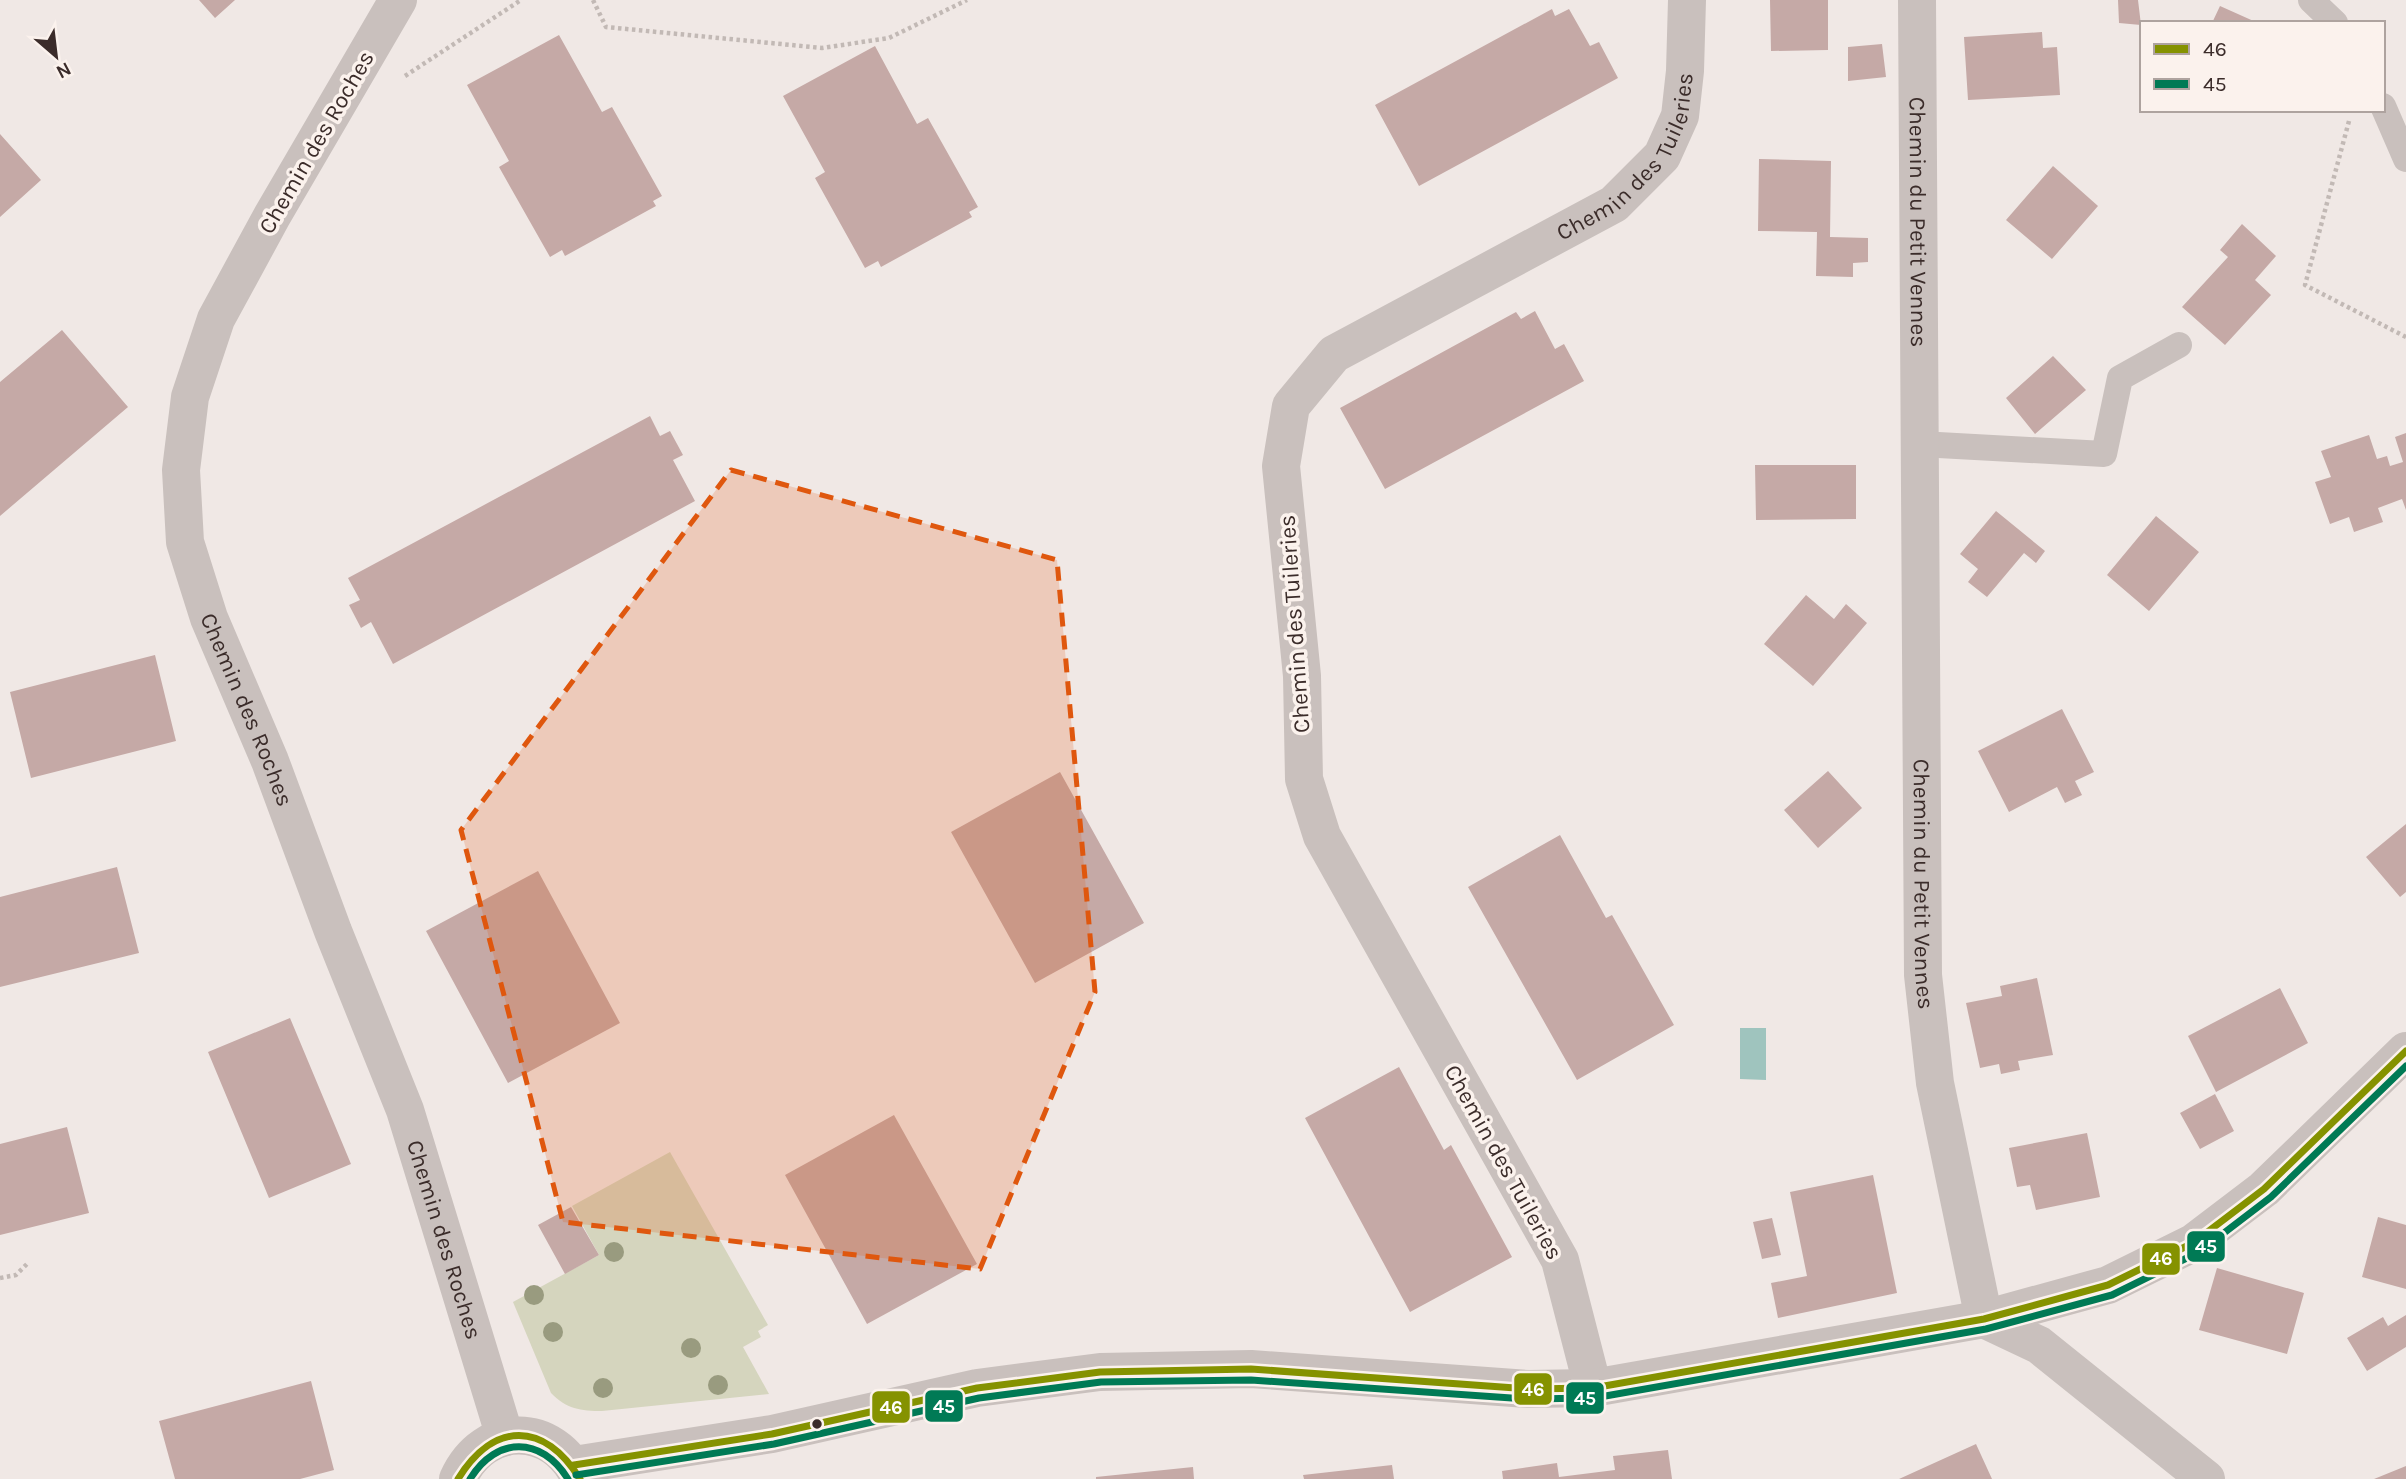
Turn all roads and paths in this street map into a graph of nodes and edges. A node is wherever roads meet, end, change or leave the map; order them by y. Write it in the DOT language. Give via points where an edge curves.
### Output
graph roads {
  1 [pos="398,0"];
  2 [pos="521,0"];
  3 [pos="593,0"];
  4 [pos="967,0"];
  5 [pos="1687,0"];
  6 [pos="1917,0"];
  7 [pos="2311,0"];
  8 [pos="2333,21"];
  9 [pos="400,79"];
  10 [pos="2385,111"];
  11 [pos="2352,112"];
  12 [pos="2406,159"];
  13 [pos="2406,337"];
  14 [pos="2179,345"];
  15 [pos="1920,444"];
  16 [pos="2406,1051"];
  17 [pos="27,1264"];
  18 [pos="0,1278"];
  19 [pos="1984,1319"];
  20 [pos="1593,1388"];
  21 [pos="505,1437"];
  22 [pos="577,1472"];
  23 [pos="458,1479"];
  24 [pos="2206,1479"];
  1 -- 21 [label="street, Chemin des Roches" via="216,319 190,397 181,470 185,542 209,618 270,761 405,1110"];
  2 -- 9 [label="path"];
  3 -- 4 [label="path" via="606,27 822,48 889,38"];
  5 -- 20 [label="street, Chemin des Tuileries" via="1681,116 1662,156 1614,204 1334,354 1291,406 1281,466 1302,676 1304,779 1322,836 1560,1259"];
  6 -- 15 [label="street, Chemin du Petit Vennes"];
  7 -- 8 [label="lane"];
  10 -- 12 [label="lane"];
  11 -- 13 [label="path" via="2305,285"];
  14 -- 15 [label="lane" via="2120,378 2104,454"];
  15 -- 19 [label="street, Chemin du Petit Vennes" via="1923,975 1936,1083"];
  16 -- 19 [label="street" via="2264,1189 2193,1243 2108,1285"];
  17 -- 18 [label="path" via="16,1275"];
  19 -- 20 [label="street"];
  19 -- 24 [label="street" via="2039,1345"];
  20 -- 22 [label="street" via="1528,1389 1251,1369 1100,1372 977,1388"];
  21 -- 22 [label="street" via="525,1435 544,1440 561,1450"];
  21 -- 23 [label="street" via="485,1445 469,1459"];
}
